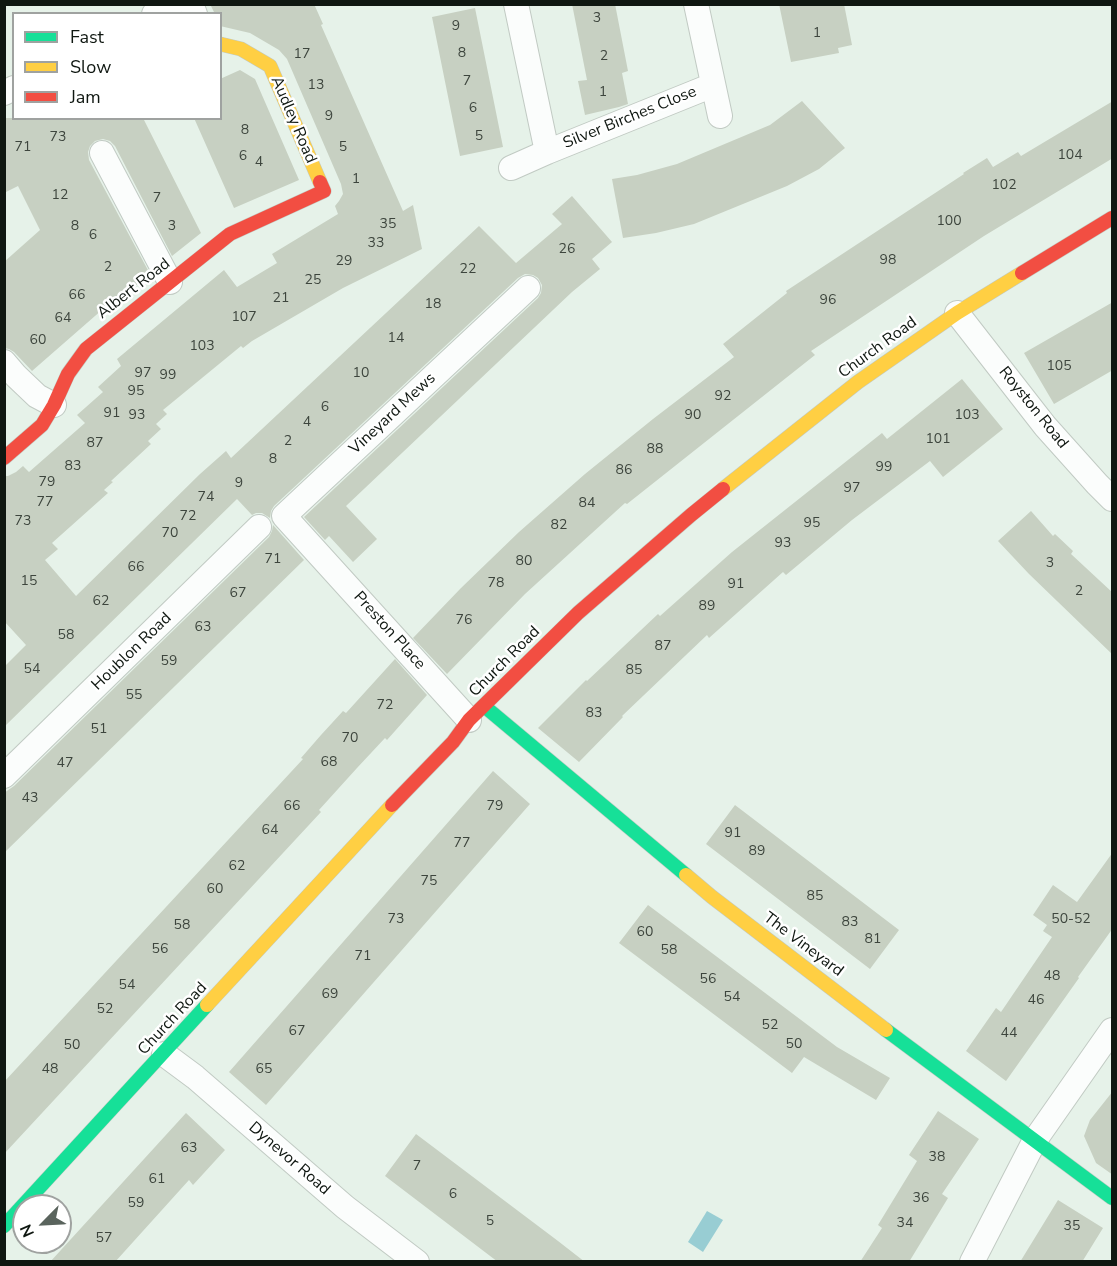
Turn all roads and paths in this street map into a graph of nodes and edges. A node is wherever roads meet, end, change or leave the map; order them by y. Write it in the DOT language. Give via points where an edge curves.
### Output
graph roads {
  1 [pos="172,4"];
  2 [pos="516,4"];
  3 [pos="696,4"];
  4 [pos="158,12"];
  5 [pos="222,44"];
  6 [pos="713,85"];
  7 [pos="720,116"];
  8 [pos="547,152"];
  9 [pos="102,153"];
  10 [pos="511,168"];
  11 [pos="324,190"];
  12 [pos="1113,218"];
  13 [pos="170,282"];
  14 [pos="528,288"];
  15 [pos="957,313"];
  16 [pos="4,362"];
  17 [pos="54,405"];
  18 [pos="4,458"];
  19 [pos="1113,499"];
  20 [pos="259,527"];
  21 [pos="308,541"];
  22 [pos="477,713"];
  23 [pos="4,776"];
  24 [pos="1113,1030"];
  25 [pos="164,1054"];
  26 [pos="1035,1140"];
  27 [pos="1113,1198"];
  28 [pos="4,1226"];
  29 [pos="417,1262"];
  30 [pos="972,1262"];
  1 -- 4 [label="street"];
  2 -- 8 [label="street, Silver Birches Close"];
  3 -- 6 [label="street"];
  5 -- 11 [label="main road, Audley Road" via="241,49 270,66"];
  6 -- 7 [label="street"];
  6 -- 8 [label="street, Silver Birches Close"];
  8 -- 10 [label="street, Silver Birches Close"];
  9 -- 13 [label="street"];
  11 -- 13 [label="main road, Albert Road" via="230,234"];
  12 -- 15 [label="main road, Church Road"];
  13 -- 17 [label="main road, Albert Road" via="86,349 68,374"];
  14 -- 21 [label="street, Vineyard Mews" via="284,516"];
  15 -- 19 [label="street, Royston Road" via="1045,426"];
  15 -- 22 [label="main road, Church Road" via="858,382 691,515 578,613"];
  16 -- 17 [label="street" via="37,396"];
  17 -- 18 [label="main road, Albert Road" via="42,425"];
  20 -- 23 [label="street, Houblon Road"];
  21 -- 22 [label="street, Preston Place"];
  22 -- 25 [label="main road, Church Road"];
  22 -- 26 [label="main road, The Vineyard" via="520,738 712,897"];
  24 -- 26 [label="street"];
  25 -- 28 [label="main road, Church Road"];
  25 -- 29 [label="street, Dynevor Road" via="345,1207"];
  26 -- 27 [label="main road, The Vineyard"];
  26 -- 30 [label="street"];
}
